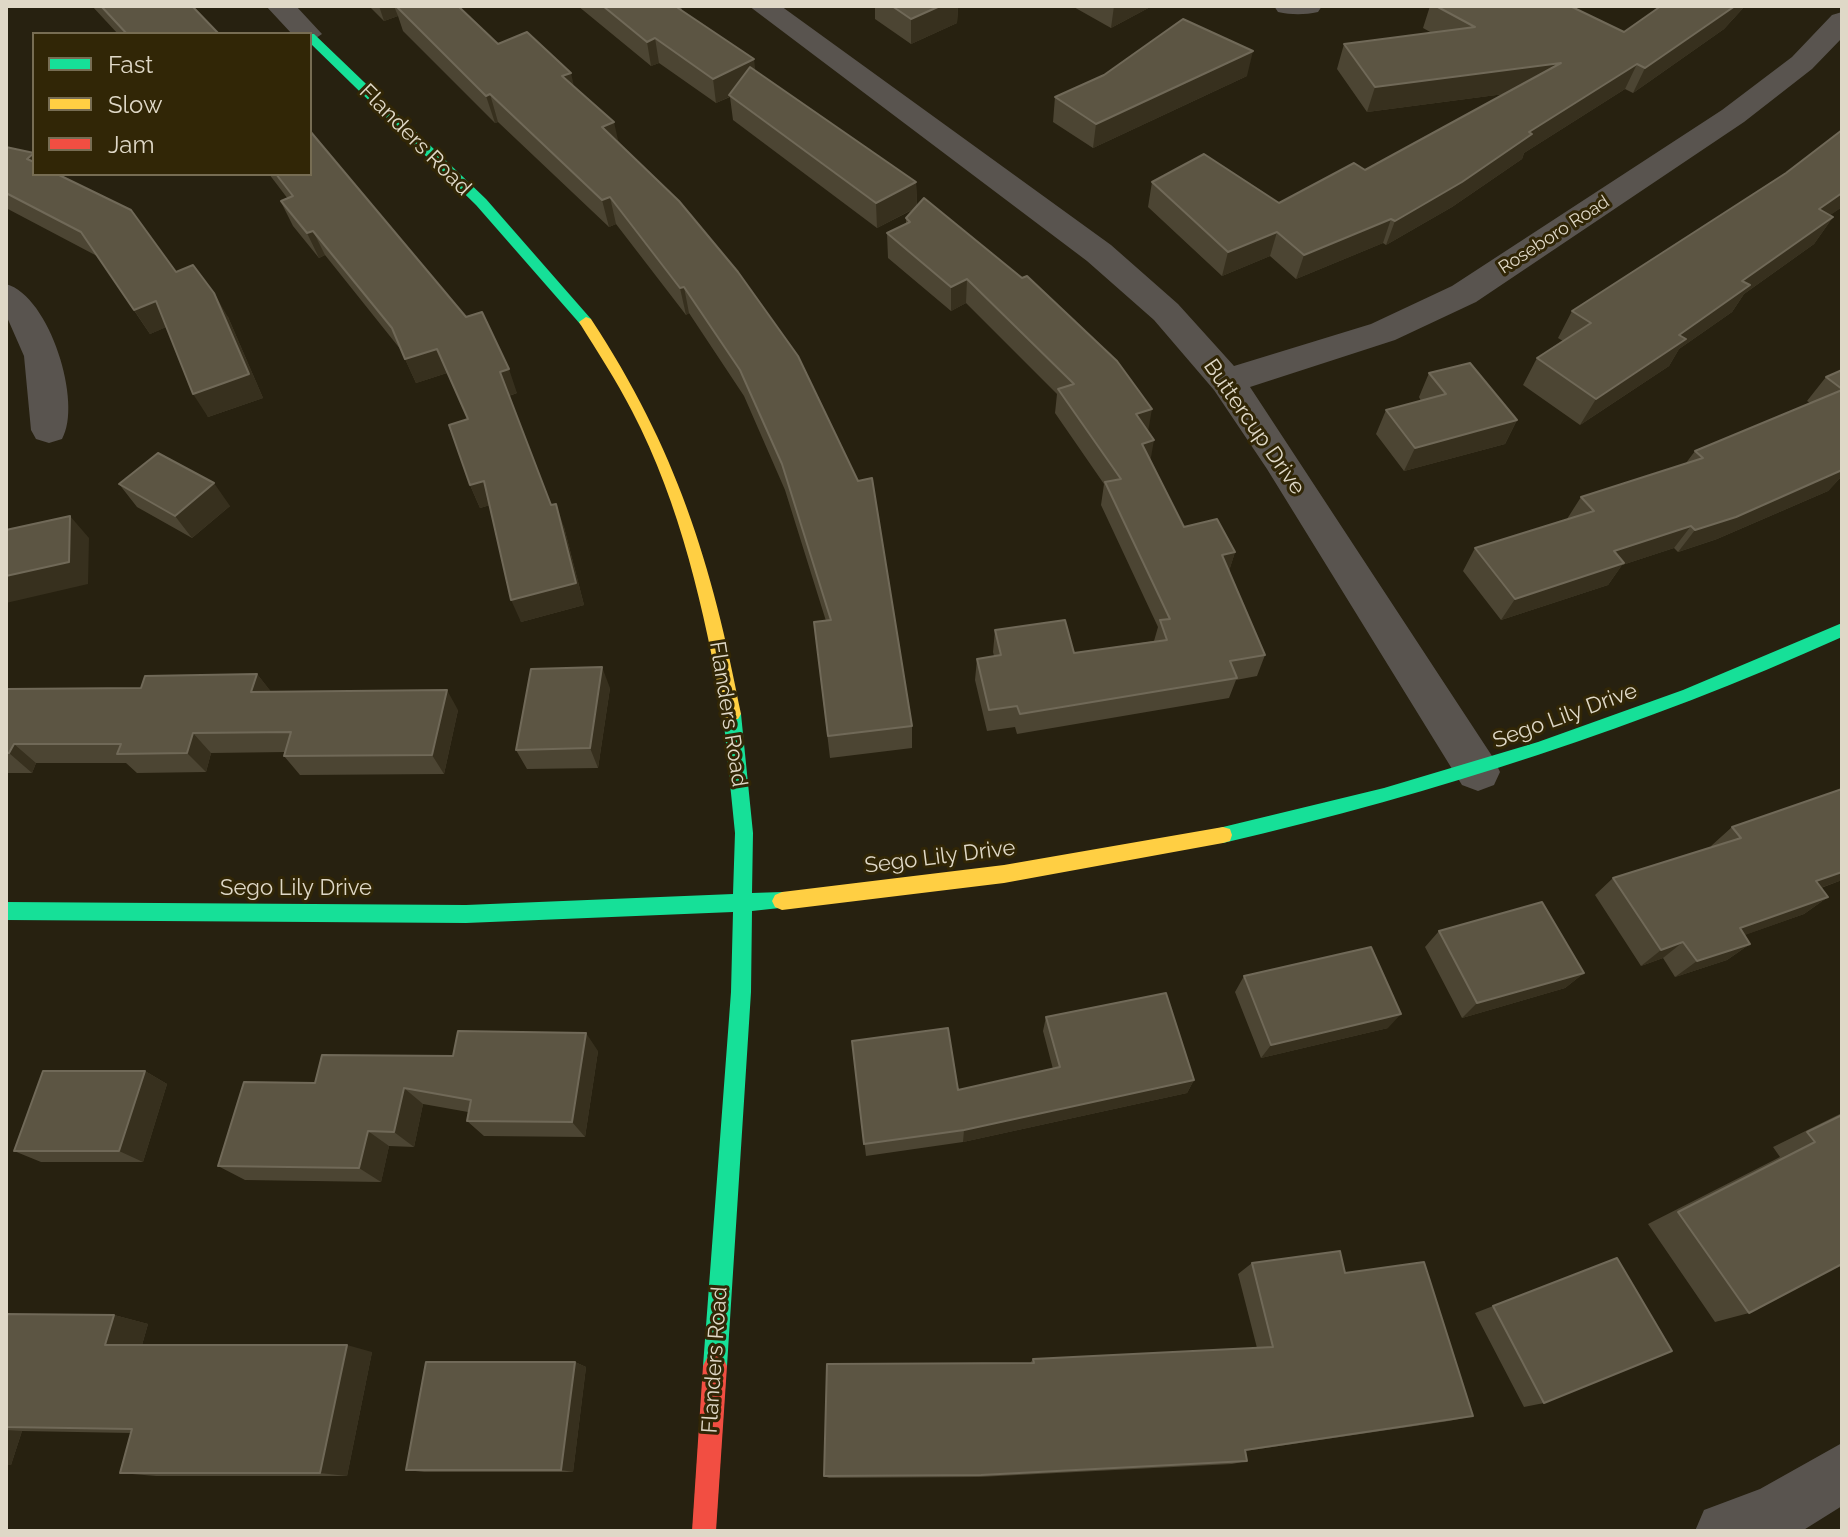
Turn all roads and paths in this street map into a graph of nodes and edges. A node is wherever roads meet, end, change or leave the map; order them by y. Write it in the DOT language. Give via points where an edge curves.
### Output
graph roads {
  1 [pos="280,6"];
  2 [pos="1288,6"];
  3 [pos="1308,6"];
  4 [pos="776,9"];
  5 [pos="1842,21"];
  6 [pos="306,32"];
  7 [pos="312,38"];
  8 [pos="6,295"];
  9 [pos="1227,381"];
  10 [pos="49,430"];
  11 [pos="1842,630"];
  12 [pos="1478,772"];
  13 [pos="742,904"];
  14 [pos="6,911"];
  15 [pos="1842,1472"];
  16 [pos="704,1531"];
  17 [pos="1725,1531"];
  1 -- 6 [label="street, Flanders Road"];
  2 -- 3 [label="street"];
  4 -- 9 [label="street, Buttercup Drive" via="1099,253 1166,312"];
  5 -- 9 [label="street, Roseboro Road" via="1802,63 1733,116 1464,294 1383,332"];
  7 -- 13 [label="street, Flanders Road" via="520,244 577,309 627,383 665,465 723,662 741,783"];
  8 -- 10 [label="street" via="25,311 43,352"];
  9 -- 12 [label="street, Buttercup Drive"];
  11 -- 12 [label="street, Sego Lily Drive" via="1668,705"];
  12 -- 13 [label="street, Sego Lily Drive" via="1309,819 1128,856 937,884"];
  13 -- 14 [label="street, Sego Lily Drive" via="468,912"];
  13 -- 16 [label="street, Flanders Road" via="741,992"];
  15 -- 17 [label="street" via="1776,1513"];
}
